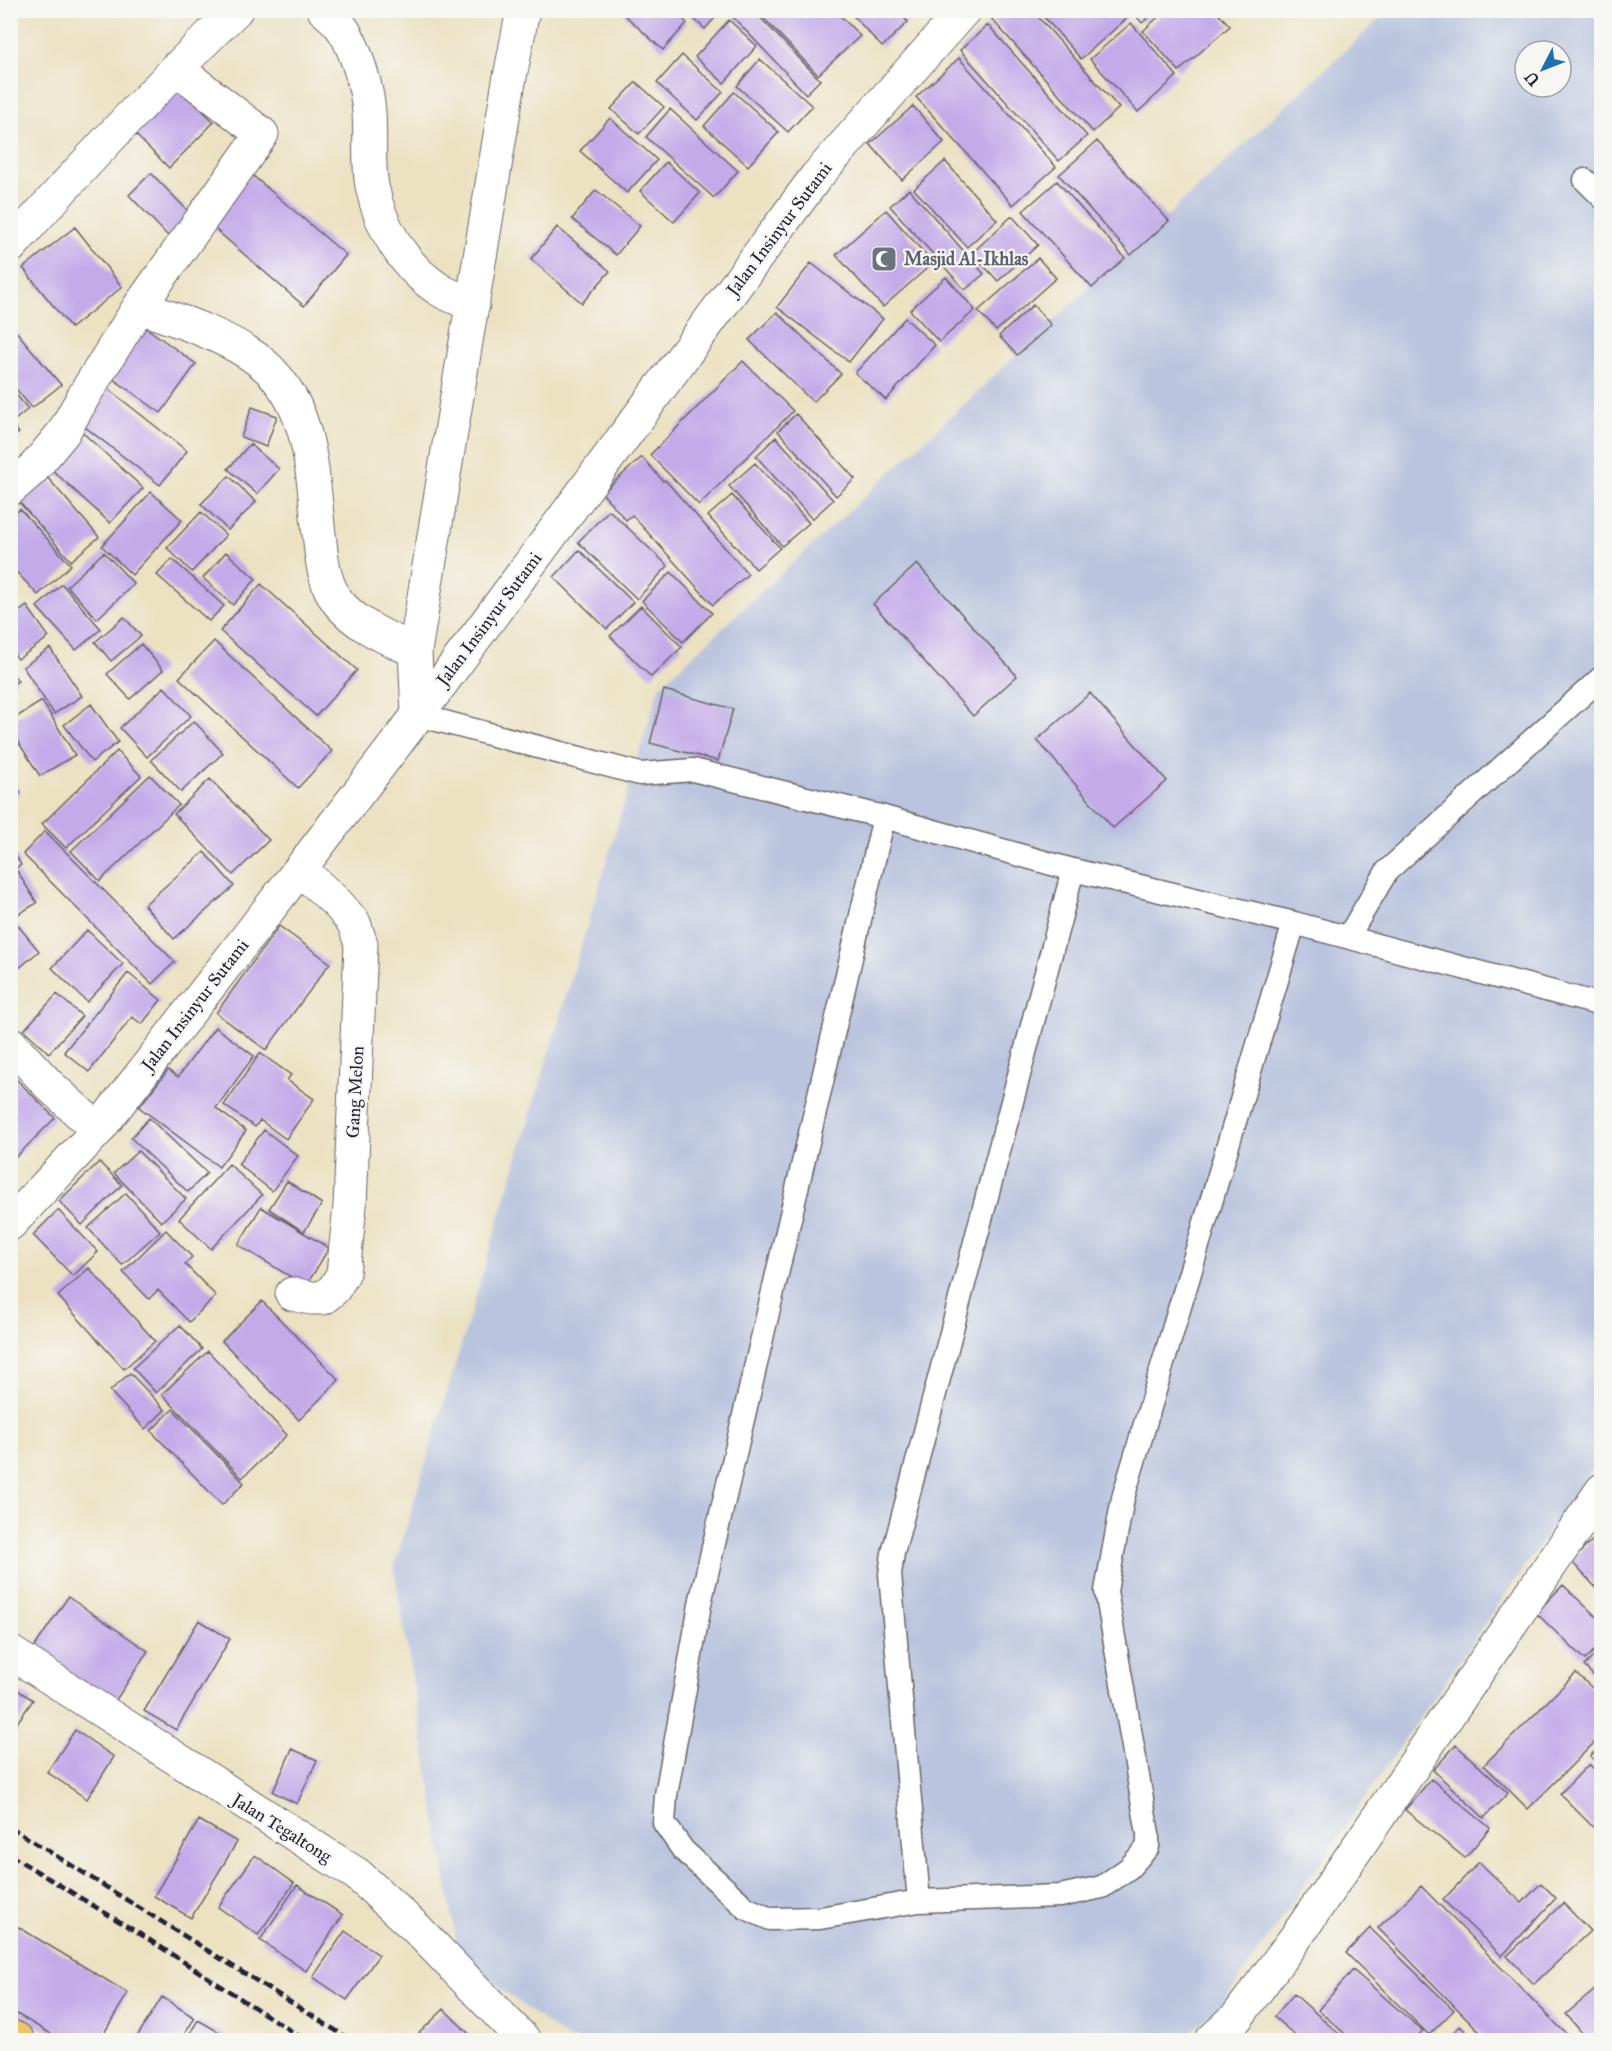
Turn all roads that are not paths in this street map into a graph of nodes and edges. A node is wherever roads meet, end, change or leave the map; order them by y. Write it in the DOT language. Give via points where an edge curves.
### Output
graph roads {
  1 [pos="236,10"];
  2 [pos="324,10"];
  3 [pos="523,10"];
  4 [pos="964,10"];
  5 [pos="176,68"];
  6 [pos="1585,180"];
  7 [pos="1602,197"];
  8 [pos="10,247"];
  9 [pos="473,305"];
  10 [pos="139,307"];
  11 [pos="10,489"];
  12 [pos="415,651"];
  13 [pos="1602,677"];
  14 [pos="418,715"];
  15 [pos="884,817"];
  16 [pos="300,869"];
  17 [pos="1073,870"];
  18 [pos="1293,923"];
  19 [pos="1348,937"];
  20 [pos="1602,1005"];
  21 [pos="10,1043"];
  22 [pos="98,1130"];
  23 [pos="10,1224"];
  24 [pos="292,1294"];
  25 [pos="1602,1490"];
  26 [pos="10,1652"];
  27 [pos="919,1901"];
  28 [pos="10,2036"];
  29 [pos="18,2040"];
  30 [pos="524,2040"];
  31 [pos="1212,2040"];
  1 -- 5 [label="street"];
  2 -- 9 [label="street" via="339,23 360,73 368,103 372,184 380,217 404,258 426,280"];
  3 -- 9 [label="street"];
  4 -- 14 [label="street, Jalan Insinyur Sutami" via="816,177"];
  5 -- 8 [label="street"];
  5 -- 10 [label="street" via="262,134"];
  6 -- 7 [label="lane"];
  9 -- 12 [label="street"];
  10 -- 11 [label="street" via="63,433"];
  10 -- 12 [label="street" via="204,330 248,354 281,383 303,425 313,474 323,568 329,586 338,602 361,624"];
  12 -- 14 [label="street"];
  13 -- 19 [label="lane" via="1387,870"];
  14 -- 15 [label="lane" via="640,774 693,770"];
  14 -- 16 [label="street, Jalan Insinyur Sutami"];
  15 -- 17 [label="lane"];
  15 -- 27 [label="lane" via="701,1599 664,1824 683,1850 746,1908 770,1919 820,1918"];
  16 -- 22 [label="street, Jalan Insinyur Sutami"];
  16 -- 24 [label="street, Gang Melon" via="354,923 361,944 361,982 343,1274 323,1298"];
  17 -- 18 [label="lane"];
  17 -- 27 [label="lane" via="893,1552 890,1574"];
  18 -- 19 [label="lane"];
  18 -- 27 [label="lane" via="1123,1498 1106,1591 1148,1847 1129,1868 1102,1887 1060,1896"];
  19 -- 20 [label="lane"];
  21 -- 22 [label="street"];
  22 -- 23 [label="street, Jalan Insinyur Sutami"];
  25 -- 31 [label="street" via="1299,1933 1237,2018"];
  26 -- 30 [label="street, Jalan Tegaltong" via="357,1875 416,1928"];
  28 -- 29 [label="highway"];
}
